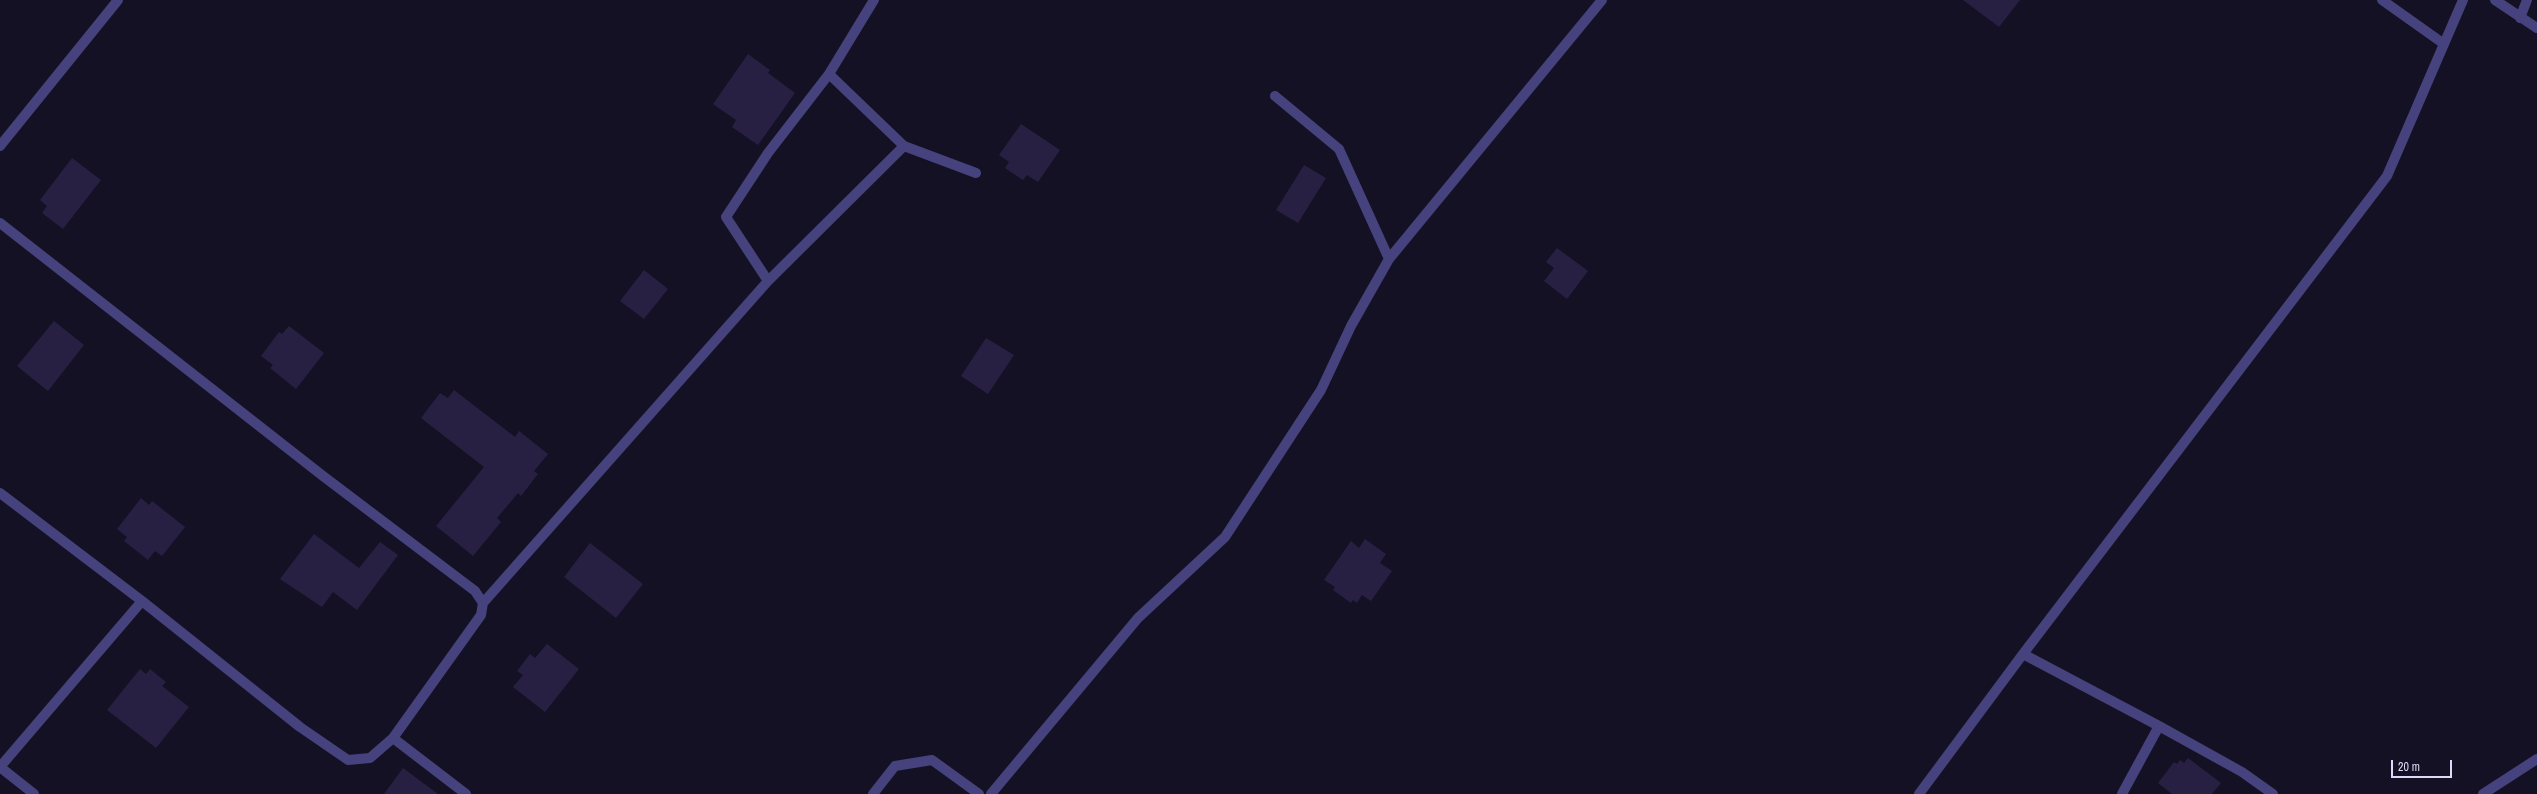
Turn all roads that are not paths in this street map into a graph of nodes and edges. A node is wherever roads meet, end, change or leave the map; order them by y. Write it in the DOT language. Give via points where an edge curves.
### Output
graph roads {
  1 [pos="118,0"];
  2 [pos="874,0"];
  3 [pos="1602,0"];
  4 [pos="2382,0"];
  5 [pos="2463,0"];
  6 [pos="2495,0"];
  7 [pos="2527,0"];
  8 [pos="2520,18"];
  9 [pos="2537,28"];
  10 [pos="2444,44"];
  11 [pos="829,74"];
  12 [pos="1275,96"];
  13 [pos="0,146"];
  14 [pos="904,146"];
  15 [pos="976,173"];
  16 [pos="0,223"];
  17 [pos="1389,259"];
  18 [pos="768,281"];
  19 [pos="0,493"];
  20 [pos="142,601"];
  21 [pos="483,603"];
  22 [pos="2023,654"];
  23 [pos="2159,726"];
  24 [pos="393,738"];
  25 [pos="2537,759"];
  26 [pos="0,767"];
  27 [pos="34,794"];
  28 [pos="466,794"];
  29 [pos="873,794"];
  30 [pos="979,794"];
  31 [pos="991,794"];
  32 [pos="1919,794"];
  33 [pos="2122,794"];
  34 [pos="2273,794"];
  35 [pos="2483,794"];
  1 -- 13 [label="street"];
  2 -- 11 [label="street"];
  3 -- 17 [label="street"];
  4 -- 10 [label="street"];
  5 -- 10 [label="street"];
  6 -- 8 [label="street"];
  7 -- 8 [label="street"];
  8 -- 9 [label="street"];
  10 -- 22 [label="street" via="2387,176"];
  11 -- 14 [label="street"];
  11 -- 18 [label="street" via="768,153 726,217"];
  12 -- 17 [label="street" via="1339,149"];
  14 -- 15 [label="street"];
  14 -- 18 [label="street"];
  16 -- 21 [label="street" via="323,476 475,591"];
  17 -- 31 [label="street" via="1351,326 1321,390 1225,537 1138,618"];
  18 -- 21 [label="street"];
  19 -- 20 [label="street"];
  20 -- 24 [label="street" via="300,727 348,760 370,758"];
  20 -- 26 [label="street"];
  21 -- 24 [label="street" via="481,615"];
  22 -- 23 [label="street"];
  22 -- 32 [label="street"];
  23 -- 33 [label="street"];
  23 -- 34 [label="street" via="2242,772"];
  24 -- 28 [label="street"];
  25 -- 35 [label="street"];
  26 -- 27 [label="street"];
  29 -- 30 [label="street" via="895,766 932,760"];
}
